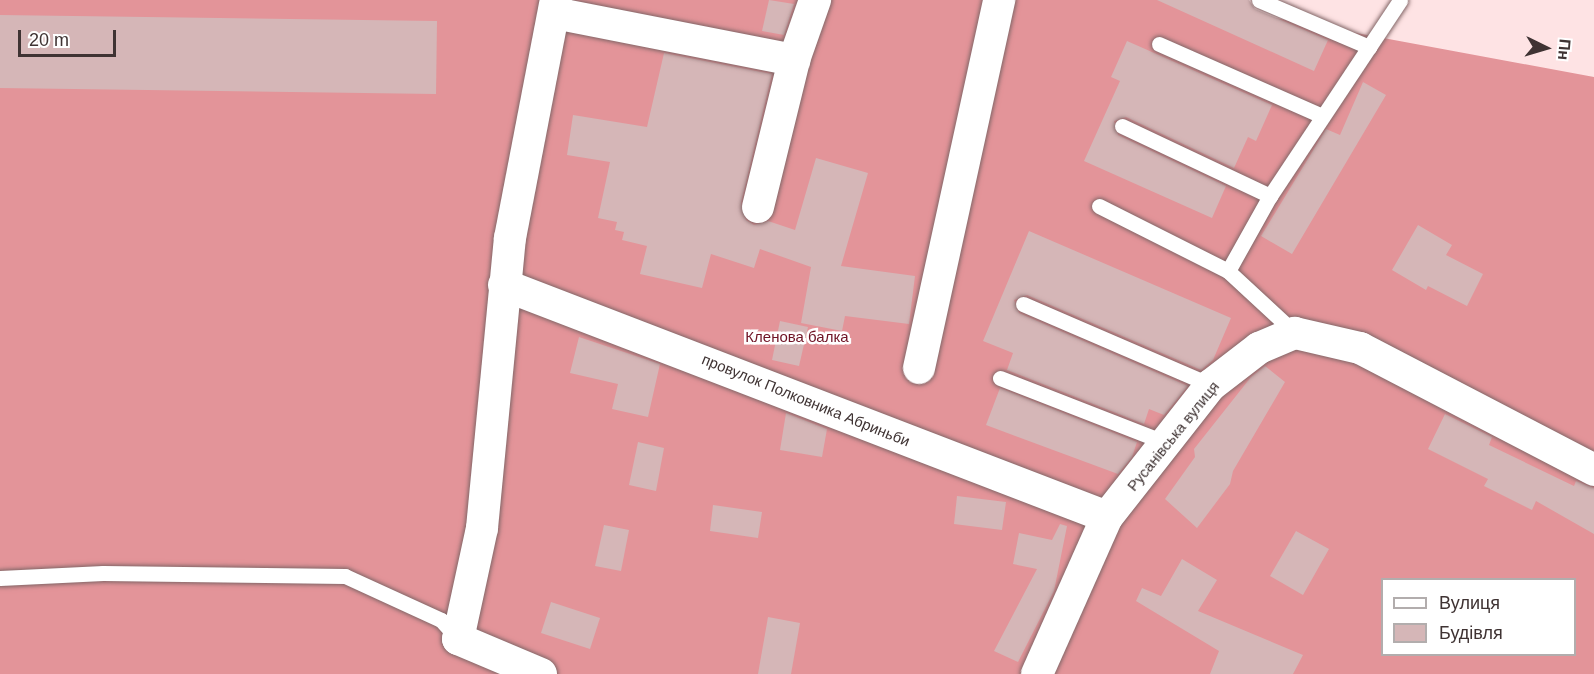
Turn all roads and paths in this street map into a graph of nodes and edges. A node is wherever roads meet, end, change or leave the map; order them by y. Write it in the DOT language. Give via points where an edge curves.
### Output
graph roads {
  1 [pos="815,0"];
  2 [pos="999,0"];
  3 [pos="1259,0"];
  4 [pos="1400,0"];
  5 [pos="555,7"];
  6 [pos="1159,44"];
  7 [pos="1369,47"];
  8 [pos="794,60"];
  9 [pos="1323,116"];
  10 [pos="1122,126"];
  11 [pos="1270,196"];
  12 [pos="1099,206"];
  13 [pos="758,207"];
  14 [pos="1228,271"];
  15 [pos="504,285"];
  16 [pos="1023,304"];
  17 [pos="1295,333"];
  18 [pos="919,368"];
  19 [pos="1000,378"];
  20 [pos="1212,385"];
  21 [pos="1167,443"];
  22 [pos="1594,470"];
  23 [pos="1107,517"];
  24 [pos="0,578"];
  25 [pos="458,639"];
  26 [pos="541,674"];
  27 [pos="1037,674"];
  1 -- 8 [label="street"];
  2 -- 18 [label="street"];
  3 -- 7 [label="lane"];
  4 -- 7 [label="lane"];
  5 -- 8 [label="street"];
  5 -- 15 [label="street"];
  6 -- 9 [label="lane"];
  7 -- 9 [label="lane"];
  8 -- 13 [label="street"];
  9 -- 11 [label="lane"];
  10 -- 11 [label="lane"];
  11 -- 14 [label="lane"];
  12 -- 14 [label="lane"];
  14 -- 17 [label="lane"];
  15 -- 23 [label="street, провулок Полковника Абриньби"];
  15 -- 25 [label="street" via="482,528"];
  16 -- 20 [label="lane"];
  17 -- 20 [label="street, Русанівська вулиця" via="1259,348"];
  17 -- 22 [label="street" via="1360,348"];
  19 -- 21 [label="lane"];
  20 -- 21 [label="street, Русанівська вулиця"];
  21 -- 23 [label="street, Русанівська вулиця"];
  23 -- 27 [label="street, Русанівська вулиця"];
  24 -- 25 [label="lane" via="103,573 345,576 441,620"];
  25 -- 26 [label="street"];
}
